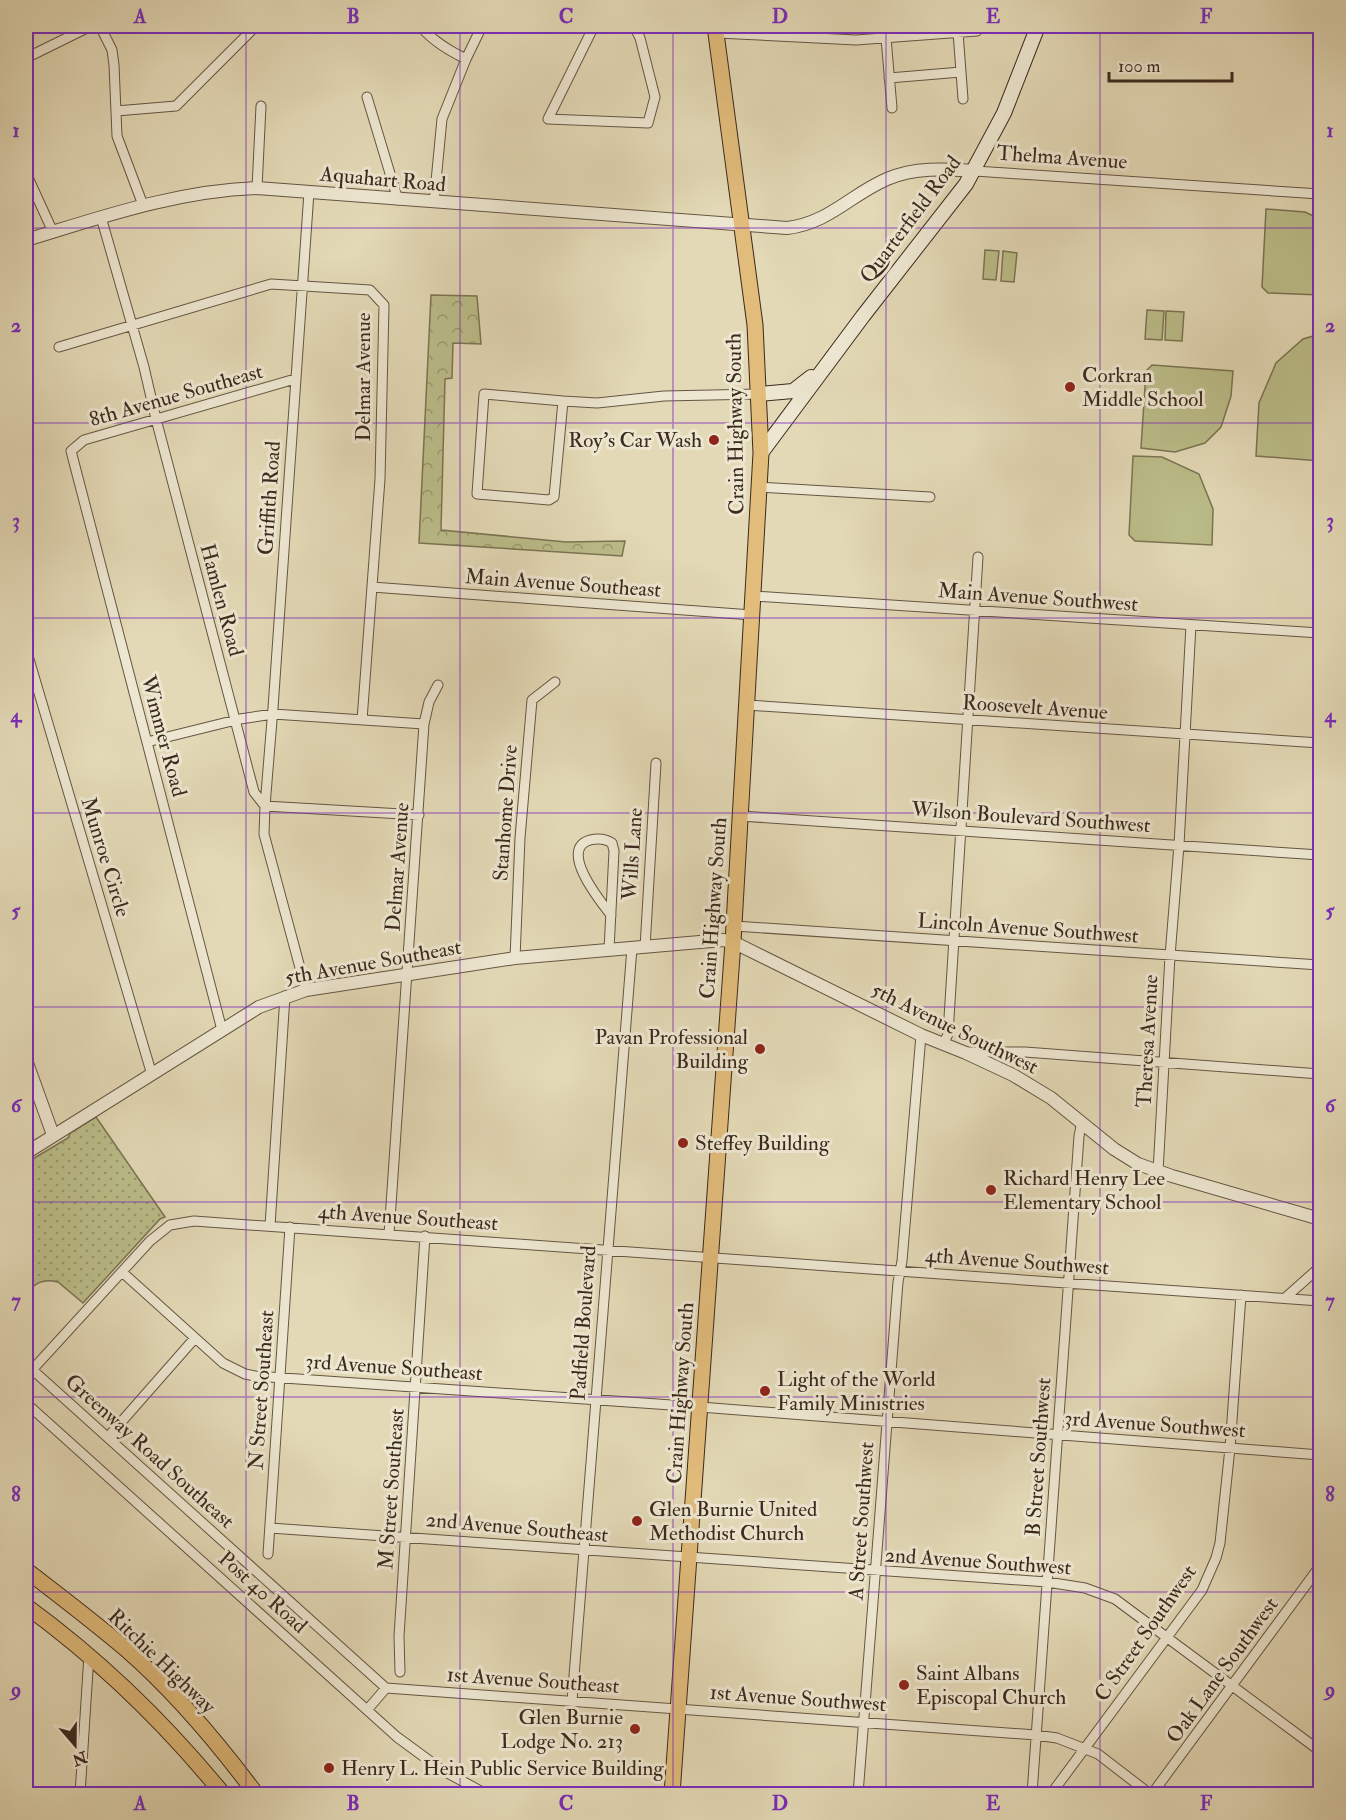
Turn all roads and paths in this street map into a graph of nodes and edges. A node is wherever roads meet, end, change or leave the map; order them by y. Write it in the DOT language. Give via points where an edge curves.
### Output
graph roads {
  1 [pos="91,26"];
  2 [pos="100,26"];
  3 [pos="256,26"];
  4 [pos="420,26"];
  5 [pos="482,26"];
  6 [pos="594,26"];
  7 [pos="634,26"];
  8 [pos="977,26"];
  9 [pos="1038,26"];
  10 [pos="716,29"];
  11 [pos="958,32"];
  12 [pos="886,38"];
  13 [pos="26,58"];
  14 [pos="466,59"];
  15 [pos="961,72"];
  16 [pos="890,78"];
  17 [pos="367,97"];
  18 [pos="963,99"];
  19 [pos="261,106"];
  20 [pos="892,108"];
  21 [pos="116,111"];
  22 [pos="975,171"];
  23 [pos="26,173"];
  24 [pos="256,188"];
  25 [pos="309,192"];
  26 [pos="1320,194"];
  27 [pos="398,200"];
  28 [pos="434,202"];
  29 [pos="143,205"];
  30 [pos="101,217"];
  31 [pos="743,225"];
  32 [pos="53,232"];
  33 [pos="26,240"];
  34 [pos="302,285"];
  35 [pos="131,325"];
  36 [pos="59,347"];
  37 [pos="828,362"];
  38 [pos="295,380"];
  39 [pos="759,394"];
  40 [pos="563,401"];
  41 [pos="156,419"];
  42 [pos="71,451"];
  43 [pos="760,453"];
  44 [pos="759,487"];
  45 [pos="930,497"];
  46 [pos="978,557"];
  47 [pos="372,587"];
  48 [pos="753,596"];
  49 [pos="975,610"];
  50 [pos="752,615"];
  51 [pos="1191,625"];
  52 [pos="1320,633"];
  53 [pos="26,648"];
  54 [pos="555,682"];
  55 [pos="438,685"];
  56 [pos="747,705"];
  57 [pos="273,714"];
  58 [pos="235,720"];
  59 [pos="362,720"];
  60 [pos="968,721"];
  61 [pos="424,724"];
  62 [pos="1184,735"];
  63 [pos="147,742"];
  64 [pos="1320,743"];
  65 [pos="656,763"];
  66 [pos="265,806"];
  67 [pos="418,815"];
  68 [pos="740,816"];
  69 [pos="961,831"];
  70 [pos="1179,845"];
  71 [pos="1320,855"];
  72 [pos="611,915"];
  73 [pos="733,934"];
  74 [pos="954,940"];
  75 [pos="638,947"];
  76 [pos="609,950"];
  77 [pos="1170,956"];
  78 [pos="515,958"];
  79 [pos="1320,965"];
  80 [pos="407,974"];
  81 [pos="306,990"];
  82 [pos="285,996"];
  83 [pos="222,1030"];
  84 [pos="921,1035"];
  85 [pos="944,1043"];
  86 [pos="966,1053"];
  87 [pos="26,1060"];
  88 [pos="1165,1063"];
  89 [pos="1320,1074"];
  90 [pos="152,1075"];
  91 [pos="1082,1122"];
  92 [pos="53,1135"];
  93 [pos="26,1153"];
  94 [pos="1158,1172"];
  95 [pos="1320,1219"];
  96 [pos="270,1226"];
  97 [pos="290,1227"];
  98 [pos="389,1234"];
  99 [pos="425,1236"];
  100 [pos="607,1249"];
  101 [pos="711,1256"];
  102 [pos="1320,1267"];
  103 [pos="901,1270"];
  104 [pos="122,1272"];
  105 [pos="1068,1282"];
  106 [pos="1241,1295"];
  107 [pos="1285,1298"];
  108 [pos="1320,1301"];
  109 [pos="195,1338"];
  110 [pos="29,1367"];
  111 [pos="280,1378"];
  112 [pos="416,1387"];
  113 [pos="596,1400"];
  114 [pos="26,1403"];
  115 [pos="700,1407"];
  116 [pos="887,1422"];
  117 [pos="1057,1435"];
  118 [pos="108,1437"];
  119 [pos="1230,1448"];
  120 [pos="1320,1455"];
  121 [pos="270,1528"];
  122 [pos="406,1536"];
  123 [pos="584,1550"];
  124 [pos="268,1554"];
  125 [pos="689,1558"];
  126 [pos="1320,1566"];
  127 [pos="26,1570"];
  128 [pos="876,1571"];
  129 [pos="1047,1581"];
  130 [pos="26,1606"];
  131 [pos="1168,1637"];
  132 [pos="89,1655"];
  133 [pos="400,1672"];
  134 [pos="1231,1686"];
  135 [pos="386,1688"];
  136 [pos="572,1701"];
  137 [pos="678,1708"];
  138 [pos="367,1710"];
  139 [pos="864,1721"];
  140 [pos="1036,1735"];
  141 [pos="184,1748"];
  142 [pos="1085,1748"];
  143 [pos="1320,1751"];
  144 [pos="239,1771"];
  145 [pos="473,1792"];
  146 [pos="80,1794"];
  147 [pos="213,1794"];
  148 [pos="223,1794"];
  149 [pos="256,1794"];
  150 [pos="268,1794"];
  151 [pos="486,1794"];
  152 [pos="672,1794"];
  153 [pos="858,1794"];
  154 [pos="1032,1794"];
  155 [pos="1051,1794"];
  156 [pos="1151,1794"];
  1 -- 13 [label="street"];
  2 -- 21 [label="street" via="112,50"];
  3 -- 21 [label="street" via="176,106"];
  4 -- 14 [label="street"];
  5 -- 14 [label="street"];
  6 -- 7 [label="street" via="548,119 648,123 655,97"];
  8 -- 11 [label="street" via="977,31"];
  9 -- 22 [label="main road, Quarterfield Road" via="1010,99"];
  10 -- 12 [label="street" via="856,40"];
  10 -- 31 [label="main road, Crain Highway South"];
  11 -- 12 [label="street"];
  11 -- 15 [label="street"];
  12 -- 16 [label="street"];
  14 -- 28 [label="street" via="442,119"];
  15 -- 16 [label="street"];
  15 -- 18 [label="street"];
  16 -- 20 [label="street"];
  17 -- 27 [label="street"];
  19 -- 24 [label="street"];
  21 -- 29 [label="street" via="117,136"];
  22 -- 26 [label="street, Thelma Avenue"];
  22 -- 31 [label="street, Thelma Avenue" via="926,169 897,175 827,216 801,226"];
  22 -- 37 [label="main road, Quarterfield Road"];
  23 -- 32 [label="street"];
  24 -- 25 [label="street, Aquahart Road"];
  24 -- 29 [label="street, Aquahart Road" via="196,193"];
  25 -- 27 [label="street, Aquahart Road"];
  25 -- 34 [label="street, Griffith Road"];
  27 -- 28 [label="street, Aquahart Road"];
  28 -- 31 [label="street, Aquahart Road"];
  29 -- 30 [label="street, Aquahart Road"];
  30 -- 32 [label="street, Aquahart Road"];
  30 -- 35 [label="street, Hamlen Road"];
  31 -- 39 [label="main road, Crain Highway South" via="756,327"];
  32 -- 33 [label="street, Aquahart Road"];
  34 -- 35 [label="street" via="270,284"];
  34 -- 38 [label="street, Griffith Road"];
  34 -- 47 [label="street, Delmar Avenue" via="370,290 384,305 380,478"];
  35 -- 36 [label="street"];
  35 -- 41 [label="street, Hamlen Road"];
  37 -- 39 [label="main road, Quarterfield Road" via="793,391"];
  37 -- 43 [label="main road, Quarterfield Road"];
  38 -- 41 [label="street, 8th Avenue Southeast"];
  38 -- 57 [label="street, Griffith Road"];
  39 -- 40 [label="street" via="664,396 597,403"];
  39 -- 43 [label="main road, Crain Highway South"];
  40 -- 40 [label="street" via="484,394 477,494 549,500 554,497"];
  41 -- 42 [label="street, 8th Avenue Southeast" via="84,440"];
  41 -- 58 [label="street, Hamlen Road"];
  42 -- 63 [label="street, Wimmer Road"];
  43 -- 44 [label="main road, Crain Highway South"];
  44 -- 45 [label="street"];
  44 -- 48 [label="main road, Crain Highway South"];
  46 -- 49 [label="street"];
  47 -- 50 [label="street, Main Avenue Southeast"];
  47 -- 59 [label="street, Delmar Avenue"];
  48 -- 49 [label="street, Main Avenue Southwest"];
  48 -- 50 [label="main road, Crain Highway South"];
  49 -- 51 [label="street, Main Avenue Southwest"];
  49 -- 60 [label="street"];
  50 -- 56 [label="main road, Crain Highway South"];
  51 -- 52 [label="street, Main Avenue Southwest"];
  51 -- 62 [label="street, Theresa Avenue"];
  53 -- 90 [label="street, Munroe Circle"];
  54 -- 78 [label="street, Stanhome Drive" via="532,700"];
  55 -- 61 [label="street, Delmar Avenue"];
  56 -- 60 [label="street, Roosevelt Avenue"];
  56 -- 68 [label="main road, Crain Highway South"];
  57 -- 58 [label="street"];
  57 -- 59 [label="street"];
  57 -- 66 [label="street, Griffith Road"];
  58 -- 63 [label="street"];
  58 -- 66 [label="street, Hamlen Road" via="254,792"];
  59 -- 61 [label="street"];
  60 -- 62 [label="street, Roosevelt Avenue"];
  60 -- 69 [label="street"];
  61 -- 67 [label="street, Delmar Avenue"];
  62 -- 64 [label="street, Roosevelt Avenue"];
  62 -- 70 [label="street, Theresa Avenue"];
  63 -- 83 [label="street, Wimmer Road"];
  65 -- 75 [label="street, Wills Lane"];
  66 -- 67 [label="street"];
  66 -- 81 [label="street, Hamlen Road" via="264,834"];
  67 -- 80 [label="street, Delmar Avenue"];
  68 -- 69 [label="street, Wilson Boulevard Southwest"];
  68 -- 73 [label="main road, Crain Highway South"];
  69 -- 70 [label="street, Wilson Boulevard Southwest"];
  69 -- 74 [label="street"];
  70 -- 71 [label="street, Wilson Boulevard Southwest"];
  70 -- 77 [label="street, Theresa Avenue"];
  72 -- 72 [label="street, Wills Lane" via="612,843 605,839 589,840 577,851 581,866 591,890"];
  72 -- 76 [label="street, Wills Lane"];
  73 -- 74 [label="street, Lincoln Avenue Southwest"];
  73 -- 75 [label="street, 5th Avenue Southeast" via="723,940"];
  73 -- 84 [label="street, 5th Avenue Southwest"];
  73 -- 101 [label="main road, Crain Highway South"];
  74 -- 77 [label="street, Lincoln Avenue Southwest"];
  74 -- 85 [label="street" via="948,1034"];
  75 -- 76 [label="street, 5th Avenue Southeast"];
  75 -- 100 [label="street, Padfield Boulevard"];
  76 -- 78 [label="street, 5th Avenue Southeast"];
  77 -- 79 [label="street, Lincoln Avenue Southwest"];
  77 -- 88 [label="street, Theresa Avenue"];
  78 -- 80 [label="street, 5th Avenue Southeast"];
  80 -- 81 [label="street, 5th Avenue Southeast"];
  80 -- 98 [label="street, Delmar Avenue"];
  81 -- 82 [label="street, 5th Avenue Southeast"];
  82 -- 83 [label="street, 5th Avenue Southeast"];
  82 -- 96 [label="street"];
  83 -- 90 [label="street, 5th Avenue Southeast"];
  84 -- 85 [label="street, 5th Avenue Southwest"];
  84 -- 103 [label="street, A Street Southwest"];
  85 -- 86 [label="street, 5th Avenue Southwest"];
  86 -- 88 [label="street" via="1025,1052"];
  86 -- 91 [label="street, 5th Avenue Southwest" via="1026,1082"];
  87 -- 92 [label="street"];
  88 -- 89 [label="street"];
  88 -- 94 [label="street, Theresa Avenue"];
  90 -- 92 [label="street, 5th Avenue Southeast"];
  91 -- 94 [label="street, 5th Avenue Southwest" via="1122,1154"];
  91 -- 105 [label="street, B Street Southwest"];
  92 -- 93 [label="street, 5th Avenue Southeast"];
  94 -- 95 [label="street, 5th Avenue Southwest"];
  96 -- 97 [label="street, 4th Avenue Southeast"];
  96 -- 104 [label="street, 4th Avenue Southeast" via="202,1221 175,1224 150,1241"];
  97 -- 98 [label="street, 4th Avenue Southeast"];
  97 -- 111 [label="street, N Street Southeast"];
  98 -- 99 [label="street, 4th Avenue Southeast"];
  99 -- 100 [label="street, 4th Avenue Southeast"];
  99 -- 112 [label="street, M Street Southeast"];
  100 -- 101 [label="street, 4th Avenue Southeast"];
  100 -- 113 [label="street, Padfield Boulevard"];
  101 -- 103 [label="street, 4th Avenue Southwest"];
  101 -- 115 [label="main road, Crain Highway South"];
  102 -- 107 [label="street"];
  103 -- 105 [label="street, 4th Avenue Southwest"];
  103 -- 116 [label="street, A Street Southwest"];
  104 -- 109 [label="street, 3rd Avenue Southeast"];
  104 -- 110 [label="street, 4th Avenue Southeast"];
  105 -- 106 [label="street, 4th Avenue Southwest"];
  105 -- 117 [label="street, B Street Southwest"];
  106 -- 107 [label="street, 4th Avenue Southwest"];
  106 -- 119 [label="street, C Street Southwest"];
  107 -- 108 [label="street, 4th Avenue Southwest"];
  109 -- 111 [label="street, 3rd Avenue Southeast" via="232,1369"];
  109 -- 118 [label="street"];
  110 -- 118 [label="street, Greenway Road Southeast"];
  111 -- 112 [label="street, 3rd Avenue Southeast"];
  111 -- 121 [label="street, N Street Southeast"];
  112 -- 113 [label="street, 3rd Avenue Southeast"];
  112 -- 122 [label="street, M Street Southeast"];
  113 -- 115 [label="street, 3rd Avenue Southeast"];
  113 -- 123 [label="street, Padfield Boulevard"];
  114 -- 138 [label="street, Post 40 Road"];
  115 -- 116 [label="street, 3rd Avenue Southwest"];
  115 -- 125 [label="main road, Crain Highway South"];
  116 -- 117 [label="street, 3rd Avenue Southwest"];
  116 -- 128 [label="street, A Street Southwest"];
  117 -- 119 [label="street, 3rd Avenue Southwest"];
  117 -- 129 [label="street, B Street Southwest"];
  118 -- 135 [label="street, Greenway Road Southeast"];
  119 -- 120 [label="street, 3rd Avenue Southwest"];
  119 -- 131 [label="street, C Street Southwest" via="1216,1558 1202,1590"];
  121 -- 122 [label="street, 2nd Avenue Southeast"];
  121 -- 124 [label="street, N Street Southeast"];
  122 -- 123 [label="street, 2nd Avenue Southeast"];
  122 -- 133 [label="street, M Street Southeast"];
  123 -- 125 [label="street, 2nd Avenue Southeast"];
  123 -- 136 [label="street, Padfield Boulevard"];
  125 -- 128 [label="street, 2nd Avenue Southwest"];
  125 -- 137 [label="main road, Crain Highway South"];
  126 -- 134 [label="street, Oak Lane Southwest"];
  127 -- 144 [label="main road, Ritchie Highway" via="129,1652 191,1714"];
  128 -- 129 [label="street, 2nd Avenue Southwest"];
  128 -- 139 [label="street, A Street Southwest"];
  129 -- 131 [label="street, 2nd Avenue Southwest" via="1115,1599"];
  129 -- 140 [label="street, B Street Southwest"];
  130 -- 132 [label="main road"];
  131 -- 134 [label="street, 2nd Avenue Southwest"];
  131 -- 142 [label="street, C Street Southwest"];
  132 -- 141 [label="main road"];
  132 -- 146 [label="street"];
  134 -- 143 [label="street, 2nd Avenue Southwest"];
  134 -- 156 [label="street, Oak Lane Southwest"];
  135 -- 136 [label="street, 1st Avenue Southeast"];
  135 -- 138 [label="street"];
  136 -- 137 [label="street, 1st Avenue Southeast"];
  137 -- 139 [label="street, 1st Avenue Southwest"];
  137 -- 152 [label="main road, Crain Highway South"];
  138 -- 145 [label="street, Post 40 Road"];
  139 -- 140 [label="street, 1st Avenue Southwest"];
  139 -- 153 [label="street, A Street Southwest"];
  140 -- 142 [label="street, 1st Avenue Southwest"];
  140 -- 154 [label="street, B Street Southwest"];
  141 -- 147 [label="main road"];
  141 -- 148 [label="main road"];
  142 -- 155 [label="street, C Street Southwest"];
  142 -- 156 [label="street, 1st Avenue Southwest"];
  144 -- 149 [label="main road, Ritchie Highway"];
  144 -- 150 [label="main road"];
  145 -- 151 [label="street, Post 40 Road"];
}
